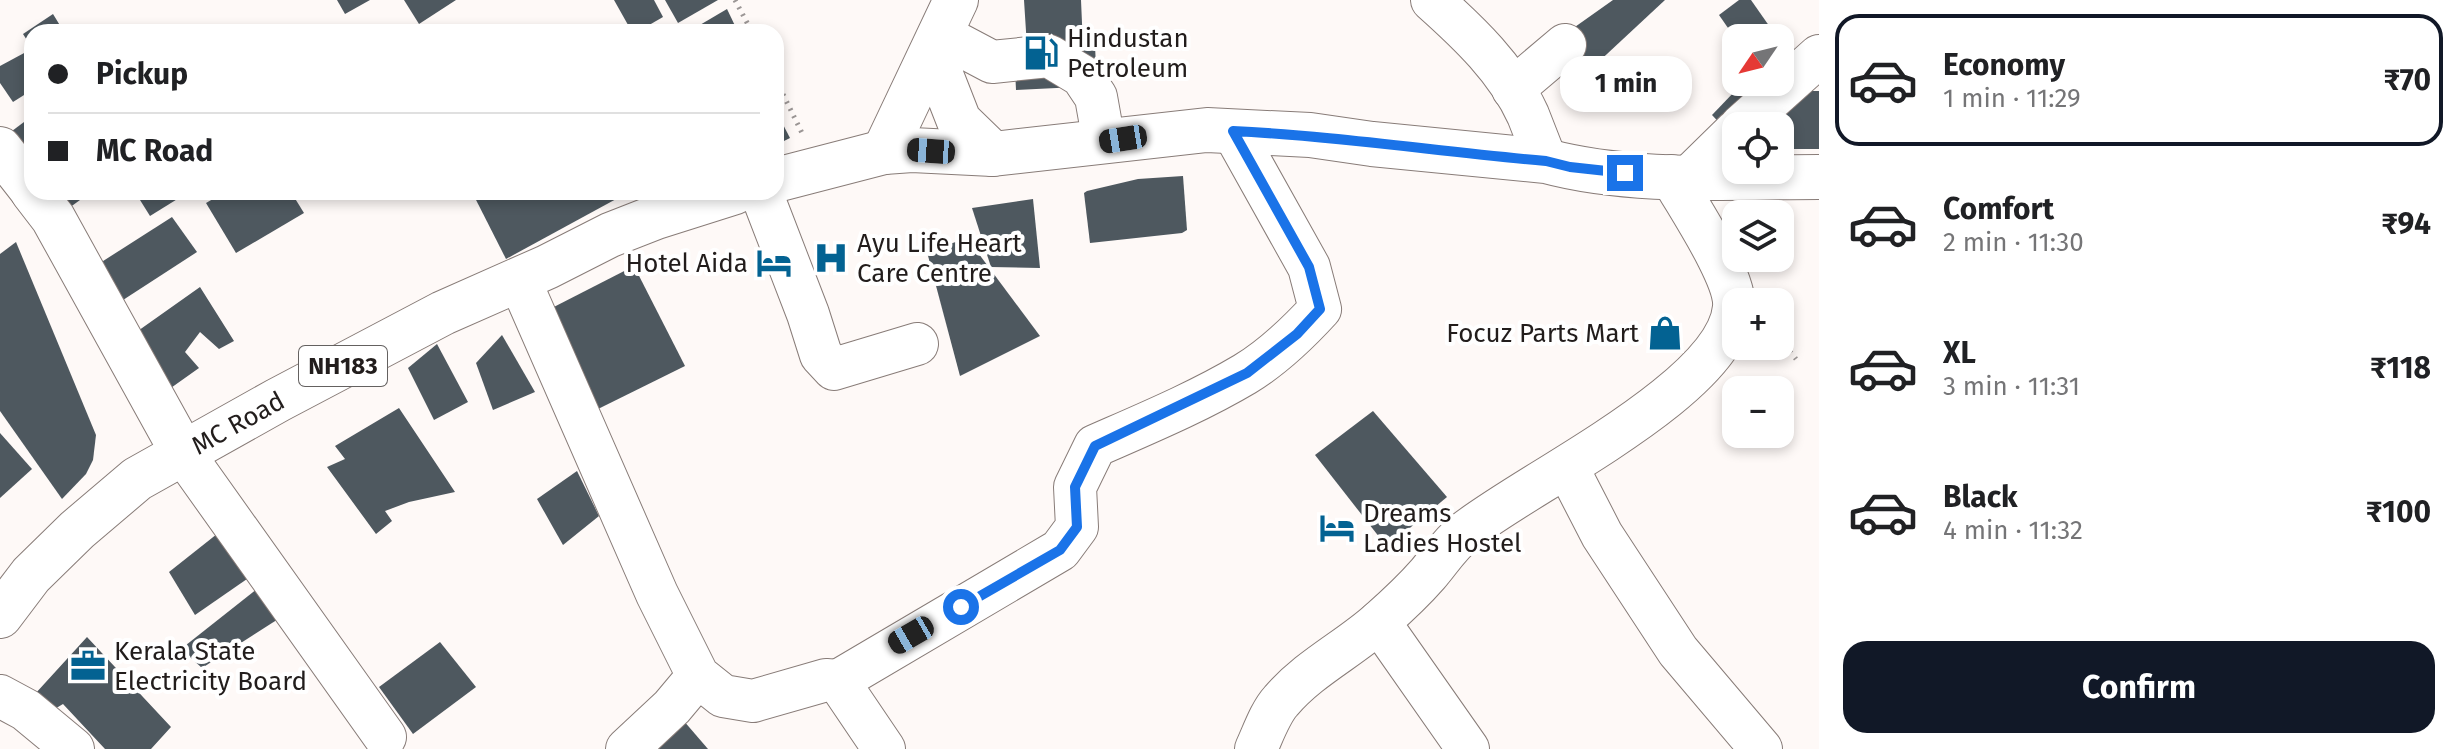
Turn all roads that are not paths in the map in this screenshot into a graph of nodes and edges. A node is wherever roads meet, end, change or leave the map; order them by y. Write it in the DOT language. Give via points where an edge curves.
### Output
graph roads {
  1 [pos="1432,0"];
  2 [pos="948,18"];
  3 [pos="1565,45"];
  4 [pos="1819,56"];
  5 [pos="1513,89"];
  6 [pos="1757,112"];
  7 [pos="1233,131"];
  8 [pos="1104,142"];
  9 [pos="1722,142"];
  10 [pos="0,149"];
  11 [pos="884,152"];
  12 [pos="993,154"];
  13 [pos="1546,161"];
  14 [pos="1680,177"];
  15 [pos="1819,177"];
  16 [pos="784,178"];
  17 [pos="24,180"];
  18 [pos="40,200"];
  19 [pos="703,200"];
  20 [pos="764,200"];
  21 [pos="519,279"];
  22 [pos="917,344"];
  23 [pos="183,453"];
  24 [pos="1567,467"];
  25 [pos="0,616"];
  26 [pos="1379,622"];
  27 [pos="698,676"];
  28 [pos="838,681"];
  29 [pos="0,696"];
  30 [pos="385,737"];
  31 [pos="73,749"];
  32 [pos="627,749"];
  33 [pos="884,749"];
  34 [pos="1256,749"];
  35 [pos="1468,749"];
  36 [pos="1761,749"];
  1 -- 5 [label="street" via="1472,38"];
  2 -- 8 [label="street" via="992,62 1049,56 1082,76 1096,97"];
  2 -- 11 [label="main road"];
  2 -- 12 [label="main road" via="941,75 959,121"];
  3 -- 5 [label="street"];
  4 -- 6 [label="street"];
  5 -- 13 [label="street"];
  7 -- 8 [label="main road"];
  7 -- 13 [label="main road"];
  7 -- 28 [label="street" via="1309,267 1320,309 1247,373 1095,446 1075,487 1077,527 1060,550"];
  8 -- 12 [label="main road"];
  9 -- 14 [label="street"];
  10 -- 17 [label="main road"];
  11 -- 12 [label="main road"];
  11 -- 16 [label="main road"];
  13 -- 14 [label="main road"];
  14 -- 15 [label="main road"];
  14 -- 24 [label="street" via="1726,272 1734,306 1724,335 1681,386"];
  18 -- 23 [label="main road"];
  19 -- 21 [label="main road, MC Road / NH183" via="610,235"];
  20 -- 22 [label="street" via="821,355 834,369"];
  21 -- 23 [label="main road, MC Road / NH183" via="443,313"];
  21 -- 27 [label="street"];
  23 -- 25 [label="main road, MC Road / NH183" via="137,479 77,530 31,575"];
  23 -- 30 [label="street"];
  24 -- 26 [label="street" via="1461,535"];
  24 -- 36 [label="street" via="1602,535 1678,651"];
  26 -- 34 [label="street" via="1328,658 1280,702"];
  26 -- 35 [label="street"];
  27 -- 28 [label="street" via="723,696 753,701"];
  27 -- 32 [label="street"];
  28 -- 33 [label="street"];
  29 -- 31 [label="street"];
}
